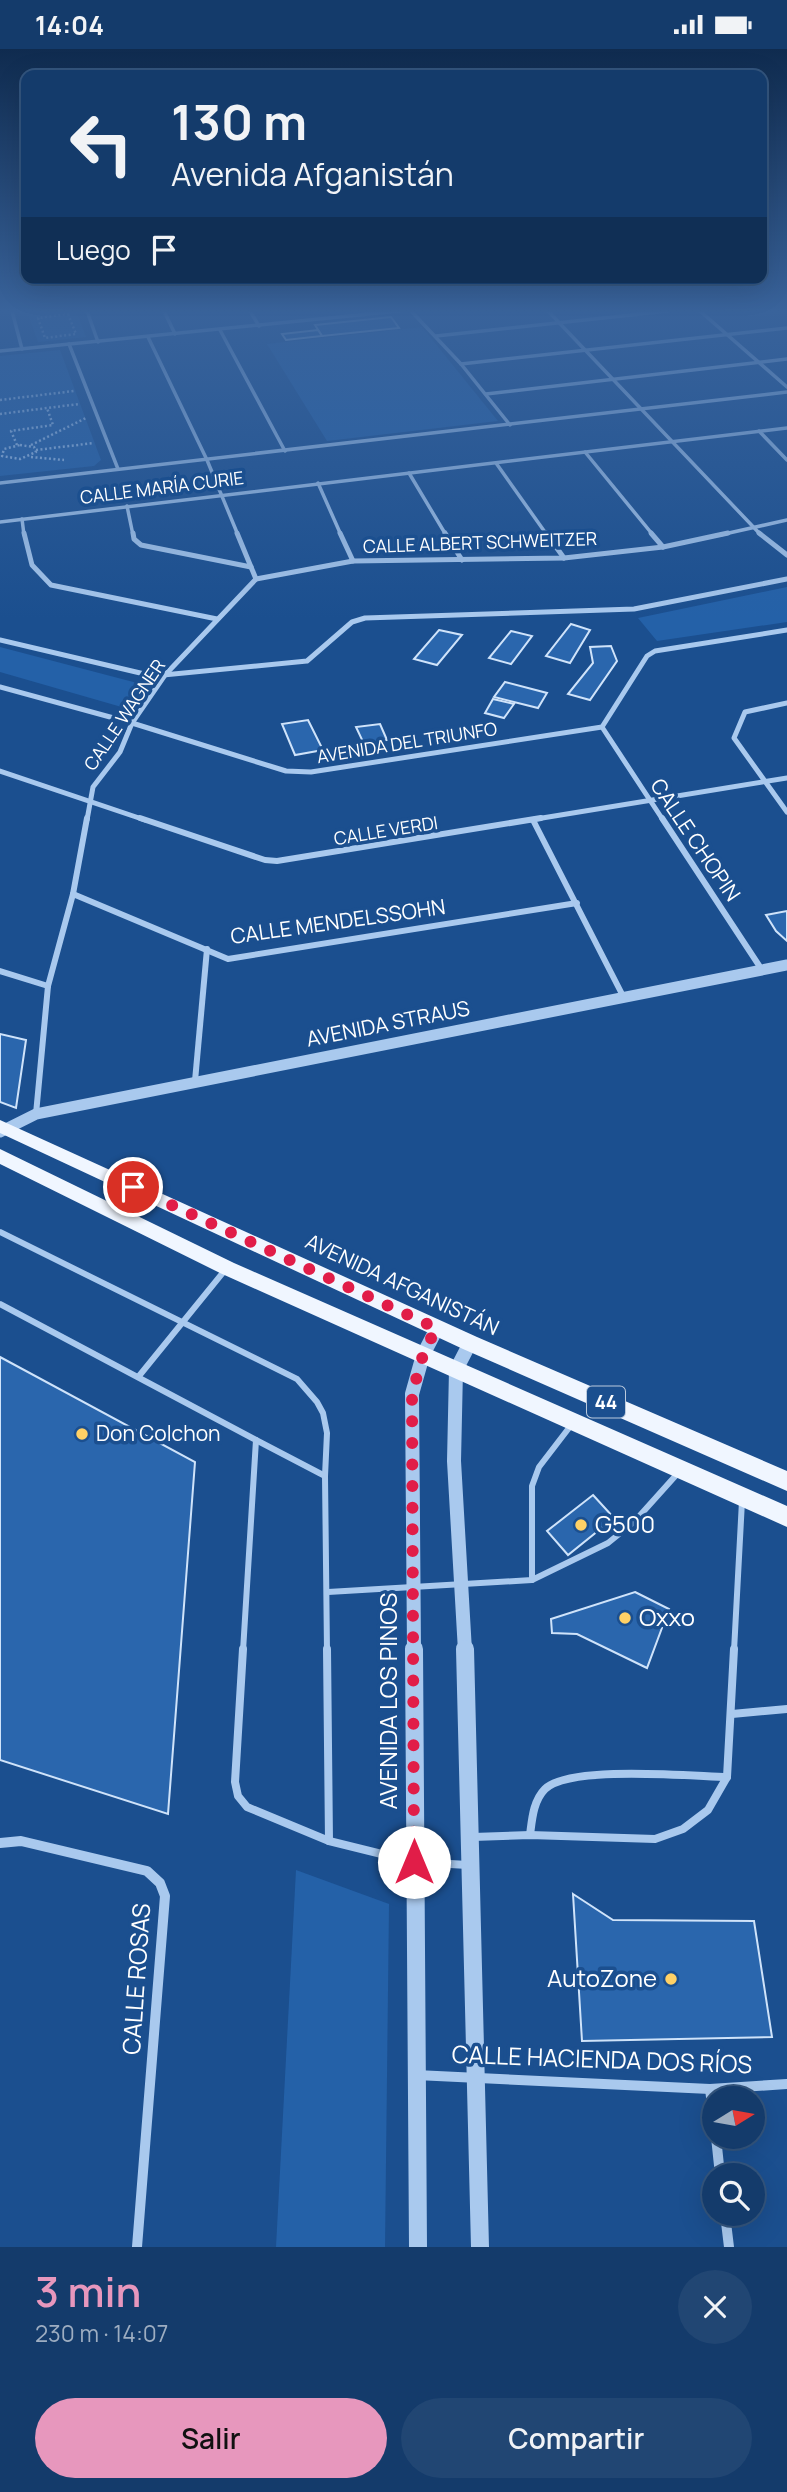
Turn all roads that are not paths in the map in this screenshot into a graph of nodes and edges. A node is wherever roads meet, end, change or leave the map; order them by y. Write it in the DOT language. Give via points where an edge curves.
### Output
graph roads {
  1 [pos="96,414"];
  2 [pos="185,414"];
  3 [pos="265,414"];
  4 [pos="501,414"];
  5 [pos="599,414"];
  6 [pos="648,414"];
  7 [pos="510,425"];
  8 [pos="787,428"];
  9 [pos="759,431"];
  10 [pos="672,442"];
  11 [pos="285,451"];
  12 [pos="585,452"];
  13 [pos="207,460"];
  14 [pos="787,460"];
  15 [pos="496,463"];
  16 [pos="118,470"];
  17 [pos="409,473"];
  18 [pos="0,483"];
  19 [pos="318,483"];
  20 [pos="222,495"];
  21 [pos="127,506"];
  22 [pos="22,519"];
  23 [pos="787,520"];
  24 [pos="0,522"];
  25 [pos="753,528"];
  26 [pos="663,547"];
  27 [pos="787,555"];
  28 [pos="564,558"];
  29 [pos="462,560"];
  30 [pos="353,561"];
  31 [pos="251,567"];
  32 [pos="256,579"];
  33 [pos="787,579"];
  34 [pos="217,619"];
  35 [pos="787,630"];
  36 [pos="0,640"];
  37 [pos="165,675"];
  38 [pos="0,687"];
  39 [pos="787,703"];
  40 [pos="132,723"];
  41 [pos="602,727"];
  42 [pos="0,771"];
  43 [pos="787,779"];
  44 [pos="763,782"];
  45 [pos="650,801"];
  46 [pos="91,802"];
  47 [pos="787,812"];
  48 [pos="534,821"];
  49 [pos="73,894"];
  50 [pos="577,903"];
  51 [pos="207,949"];
  52 [pos="787,965"];
  53 [pos="762,970"];
  54 [pos="0,971"];
  55 [pos="48,986"];
  56 [pos="624,998"];
  57 [pos="195,1081"];
  58 [pos="36,1114"];
  59 [pos="1,1129"];
  60 [pos="0,1156"];
  61 [pos="0,1232"];
  62 [pos="227,1268"];
  63 [pos="0,1304"];
  64 [pos="181,1323"];
  65 [pos="436,1328"];
  66 [pos="470,1343"];
  67 [pos="423,1355"];
  68 [pos="456,1370"];
  69 [pos="139,1376"];
  70 [pos="574,1422"];
  71 [pos="256,1440"];
  72 [pos="682,1468"];
  73 [pos="325,1476"];
  74 [pos="787,1481"];
  75 [pos="743,1497"];
  76 [pos="787,1517"];
  77 [pos="532,1580"];
  78 [pos="463,1586"];
  79 [pos="414,1588"];
  80 [pos="328,1592"];
  81 [pos="787,1709"];
  82 [pos="732,1714"];
  83 [pos="727,1777"];
  84 [pos="530,1835"];
  85 [pos="470,1837"];
  86 [pos="328,1841"];
  87 [pos="0,1843"];
  88 [pos="414,1862"];
  89 [pos="471,1865"];
  90 [pos="416,2075"];
  91 [pos="475,2077"];
  92 [pos="787,2084"];
  93 [pos="756,2086"];
  94 [pos="702,2089"];
  95 [pos="726,2226"];
  96 [pos="137,2247"];
  97 [pos="418,2247"];
  98 [pos="480,2247"];
  99 [pos="729,2247"];
  1 -- 16 [label="street"];
  2 -- 13 [label="street"];
  3 -- 11 [label="street"];
  4 -- 7 [label="street"];
  5 -- 7 [label="street"];
  6 -- 10 [label="street"];
  7 -- 11 [label="street"];
  8 -- 9 [label="street, CALLE MARÍA CURIE"];
  9 -- 10 [label="street, CALLE MARÍA CURIE"];
  9 -- 14 [label="street"];
  10 -- 12 [label="street, CALLE MARÍA CURIE"];
  10 -- 25 [label="street"];
  11 -- 13 [label="street"];
  12 -- 15 [label="street, CALLE MARÍA CURIE"];
  12 -- 26 [label="street"];
  13 -- 16 [label="street"];
  13 -- 20 [label="street"];
  15 -- 17 [label="street, CALLE MARÍA CURIE"];
  15 -- 28 [label="street"];
  16 -- 18 [label="street"];
  17 -- 19 [label="street, CALLE MARÍA CURIE"];
  17 -- 29 [label="street"];
  19 -- 20 [label="street, CALLE MARÍA CURIE"];
  19 -- 30 [label="street"];
  20 -- 21 [label="street, CALLE MARÍA CURIE"];
  20 -- 31 [label="street"];
  21 -- 22 [label="street, CALLE MARÍA CURIE"];
  21 -- 31 [label="street" via="134,540 141,545"];
  22 -- 24 [label="street, CALLE MARÍA CURIE"];
  22 -- 34 [label="street" via="31,567 51,585"];
  23 -- 25 [label="street, CALLE ALBERT SCHWEITZER"];
  25 -- 26 [label="street, CALLE ALBERT SCHWEITZER"];
  25 -- 27 [label="street"];
  26 -- 28 [label="street, CALLE ALBERT SCHWEITZER"];
  28 -- 29 [label="street, CALLE ALBERT SCHWEITZER"];
  29 -- 30 [label="street, CALLE ALBERT SCHWEITZER"];
  30 -- 32 [label="street, CALLE ALBERT SCHWEITZER"];
  31 -- 32 [label="street"];
  32 -- 34 [label="street, CALLE WAGNER"];
  33 -- 37 [label="street" via="622,610 365,618 352,622 307,661"];
  34 -- 37 [label="street, CALLE WAGNER"];
  35 -- 41 [label="street" via="655,651 647,656"];
  36 -- 37 [label="street"];
  37 -- 40 [label="street, CALLE WAGNER"];
  38 -- 40 [label="street, AVENIDA DEL TRIUNFO"];
  39 -- 44 [label="street" via="741,715 734,738"];
  40 -- 41 [label="street, AVENIDA DEL TRIUNFO" via="297,772"];
  40 -- 46 [label="street, CALLE WAGNER" via="120,752 93,787"];
  41 -- 45 [label="street, CALLE CHOPIN"];
  42 -- 46 [label="street, CALLE VERDI"];
  43 -- 44 [label="street, CALLE VERDI"];
  44 -- 45 [label="street, CALLE VERDI"];
  44 -- 47 [label="street"];
  45 -- 48 [label="street, CALLE VERDI"];
  45 -- 53 [label="street, CALLE CHOPIN"];
  46 -- 48 [label="street, CALLE VERDI" via="277,861"];
  46 -- 49 [label="street, CALLE WAGNER"];
  48 -- 50 [label="street"];
  49 -- 51 [label="street, CALLE MENDELSSOHN"];
  49 -- 55 [label="street, CALLE WAGNER"];
  50 -- 51 [label="street, CALLE MENDELSSOHN" via="228,959"];
  50 -- 56 [label="street"];
  51 -- 57 [label="street"];
  52 -- 53 [label="street, AVENIDA STRAUS"];
  53 -- 56 [label="street, AVENIDA STRAUS"];
  54 -- 55 [label="street"];
  55 -- 58 [label="street, CALLE WAGNER"];
  56 -- 57 [label="street, AVENIDA STRAUS"];
  57 -- 58 [label="street, AVENIDA STRAUS"];
  58 -- 59 [label="street, AVENIDA STRAUS"];
  59 -- 65 [label="main road, AVENIDA AFGANISTÁN / 44"];
  60 -- 62 [label="main road, 44"];
  61 -- 64 [label="lane"];
  62 -- 64 [label="lane"];
  62 -- 67 [label="main road, 44"];
  63 -- 69 [label="lane"];
  64 -- 69 [label="lane"];
  64 -- 73 [label="lane" via="298,1379 320,1401 328,1430"];
  65 -- 66 [label="main road, AVENIDA AFGANISTÁN / 44"];
  65 -- 67 [label="street, AVENIDA LOS PINOS"];
  66 -- 68 [label="street"];
  66 -- 74 [label="main road, AVENIDA AFGANISTÁN / 44"];
  67 -- 68 [label="main road, 44"];
  67 -- 79 [label="street, AVENIDA LOS PINOS" via="412,1394"];
  68 -- 70 [label="main road, 44"];
  68 -- 78 [label="street" via="454,1461"];
  69 -- 71 [label="lane"];
  70 -- 72 [label="main road, 44"];
  70 -- 77 [label="lane" via="539,1467 532,1486"];
  71 -- 73 [label="lane"];
  71 -- 86 [label="lane" via="237,1793 247,1807"];
  72 -- 75 [label="main road, 44"];
  72 -- 77 [label="lane" via="634,1522 608,1543"];
  73 -- 80 [label="lane"];
  75 -- 76 [label="main road, 44"];
  75 -- 82 [label="lane"];
  77 -- 78 [label="lane"];
  78 -- 79 [label="lane"];
  78 -- 85 [label="street"];
  79 -- 80 [label="lane"];
  79 -- 88 [label="street, AVENIDA LOS PINOS"];
  80 -- 86 [label="lane"];
  81 -- 82 [label="lane"];
  82 -- 83 [label="lane"];
  83 -- 84 [label="lane" via="708,1810 683,1829 655,1839"];
  83 -- 84 [label="lane" via="581,1776 552,1783 535,1801"];
  84 -- 85 [label="lane"];
  85 -- 89 [label="street"];
  86 -- 88 [label="lane"];
  87 -- 96 [label="street, CALLE ROSAS" via="21,1842 147,1871 160,1883 164,1896"];
  88 -- 89 [label="lane"];
  88 -- 90 [label="street, AVENIDA LOS PINOS"];
  89 -- 91 [label="street"];
  90 -- 91 [label="street, CALLE HACIENDA DOS RÍOS"];
  90 -- 97 [label="street, AVENIDA LOS PINOS"];
  91 -- 94 [label="street, CALLE HACIENDA DOS RÍOS"];
  91 -- 98 [label="street"];
  92 -- 93 [label="street, CALLE HACIENDA DOS RÍOS"];
  95 -- 99 [label="street"];
}
